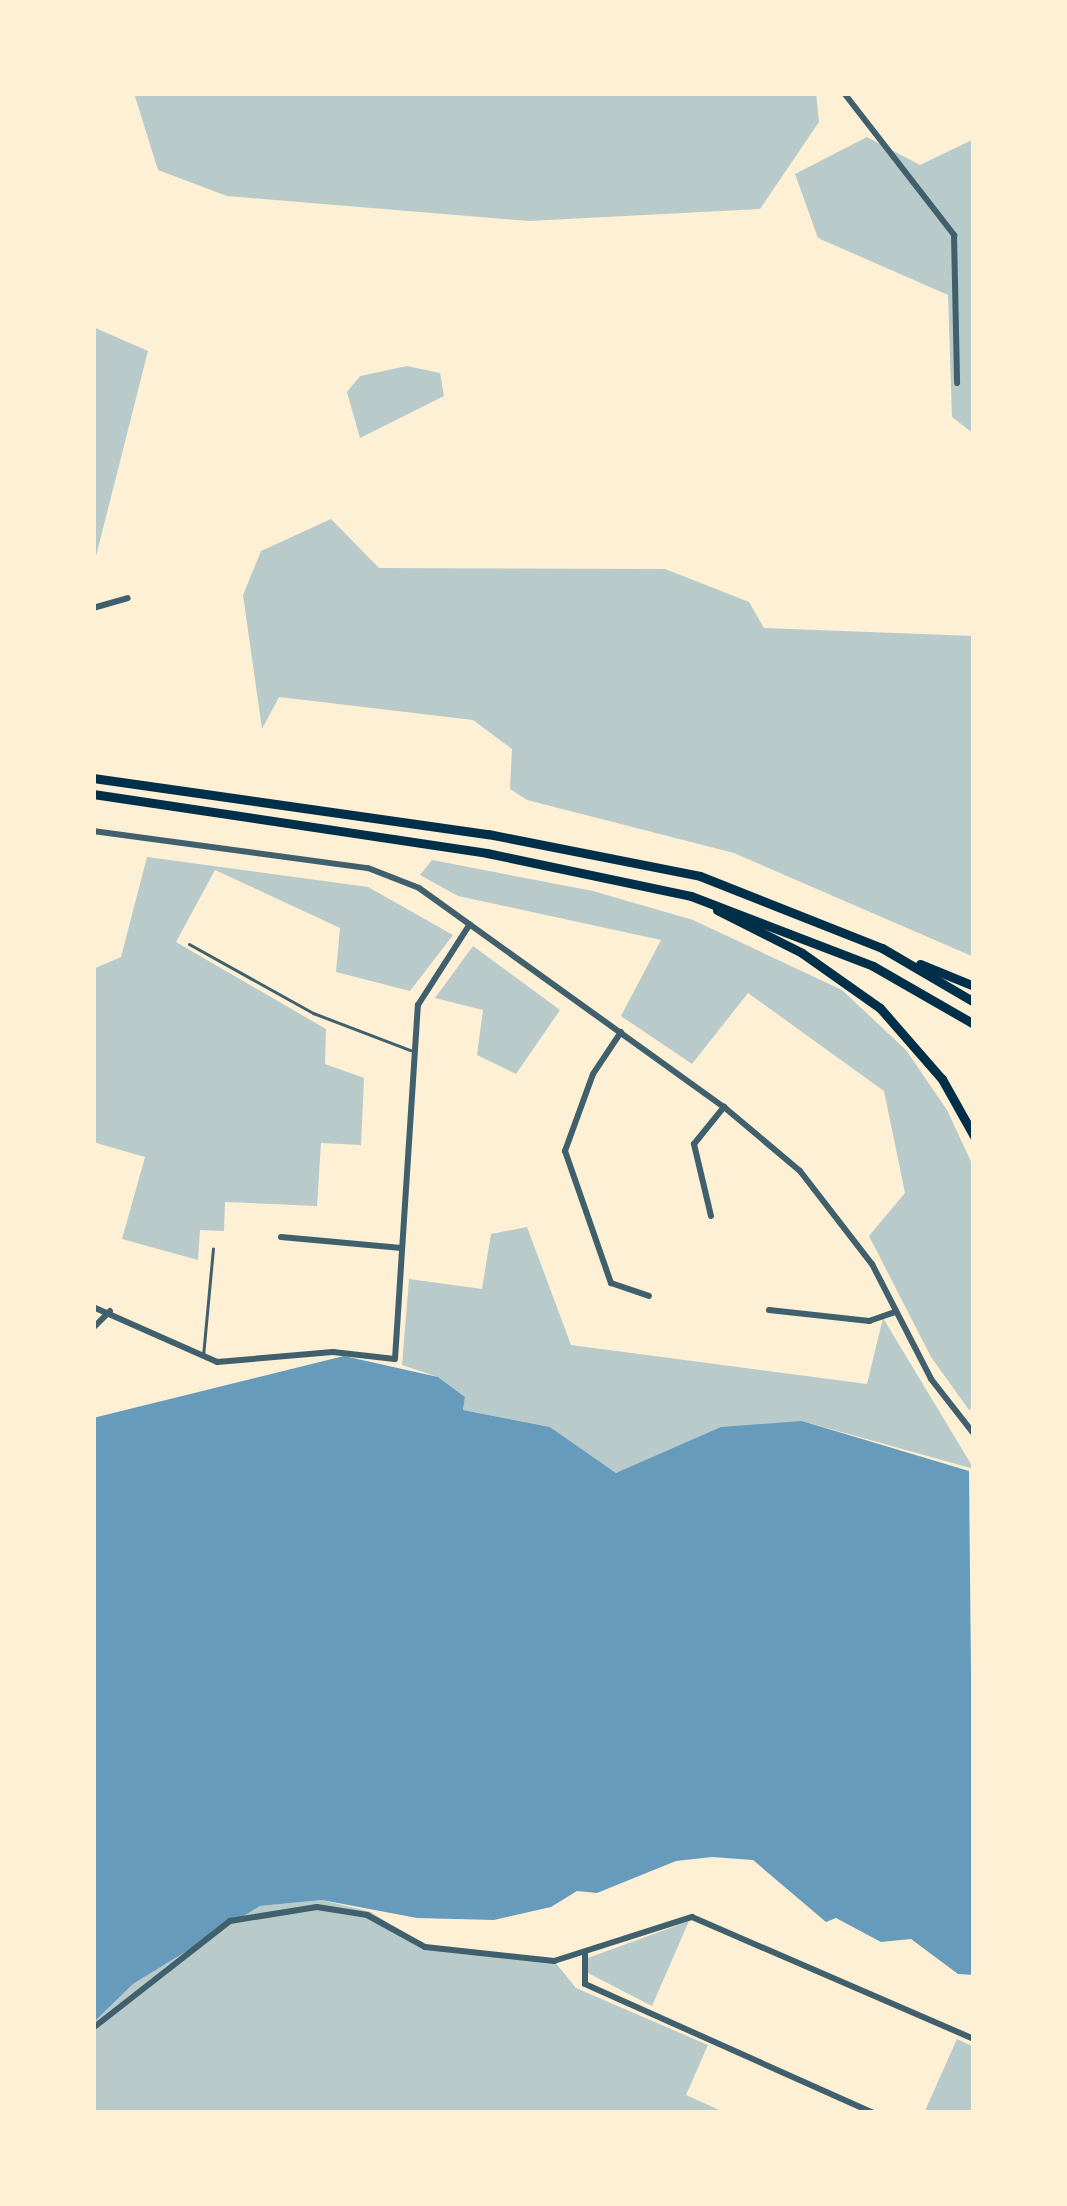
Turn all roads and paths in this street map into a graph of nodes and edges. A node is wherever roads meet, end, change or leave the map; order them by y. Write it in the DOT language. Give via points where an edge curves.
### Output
graph roads {
  1 [pos="844,93"];
  2 [pos="957,383"];
  3 [pos="128,598"];
  4 [pos="93,608"];
  5 [pos="93,778"];
  6 [pos="93,794"];
  7 [pos="93,832"];
  8 [pos="691,896"];
  9 [pos="470,924"];
  10 [pos="189,944"];
  11 [pos="882,948"];
  12 [pos="974,986"];
  13 [pos="974,1002"];
  14 [pos="974,1024"];
  15 [pos="621,1032"];
  16 [pos="412,1051"];
  17 [pos="724,1107"];
  18 [pos="974,1136"];
  19 [pos="712,1216"];
  20 [pos="280,1237"];
  21 [pos="213,1248"];
  22 [pos="401,1249"];
  23 [pos="649,1296"];
  24 [pos="93,1306"];
  25 [pos="769,1310"];
  26 [pos="110,1311"];
  27 [pos="896,1311"];
  28 [pos="93,1328"];
  29 [pos="203,1358"];
  30 [pos="974,1434"];
  31 [pos="585,1952"];
  32 [pos="93,2028"];
  33 [pos="974,2039"];
  34 [pos="873,2113"];
  1 -- 2 [label="street" via="954,235"];
  3 -- 4 [label="street"];
  5 -- 11 [label="highway" via="615,856 786,905"];
  6 -- 8 [label="highway" via="487,853"];
  7 -- 9 [label="street" via="368,868 419,888"];
  8 -- 14 [label="highway" via="783,926"];
  8 -- 18 [label="highway" via="802,953 880,1008 942,1079"];
  9 -- 15 [label="street"];
  9 -- 16 [label="street" via="418,1005"];
  10 -- 16 [label="lane" via="314,1013"];
  11 -- 12 [label="highway"];
  11 -- 13 [label="highway"];
  15 -- 17 [label="street"];
  15 -- 23 [label="street" via="593,1074 565,1151 611,1282"];
  16 -- 22 [label="street"];
  17 -- 19 [label="street" via="694,1144"];
  17 -- 27 [label="street" via="827,1203"];
  20 -- 22 [label="street"];
  21 -- 29 [label="lane"];
  22 -- 29 [label="street" via="395,1359 333,1352 230,1364"];
  24 -- 26 [label="street"];
  25 -- 27 [label="street" via="869,1321"];
  26 -- 28 [label="street"];
  26 -- 29 [label="street"];
  27 -- 30 [label="street" via="931,1379"];
  31 -- 32 [label="street" via="554,1961 425,1947 341,1908 258,1913 211,1934"];
  31 -- 33 [label="street" via="692,1917"];
  31 -- 34 [label="street" via="584,1984"];
}
